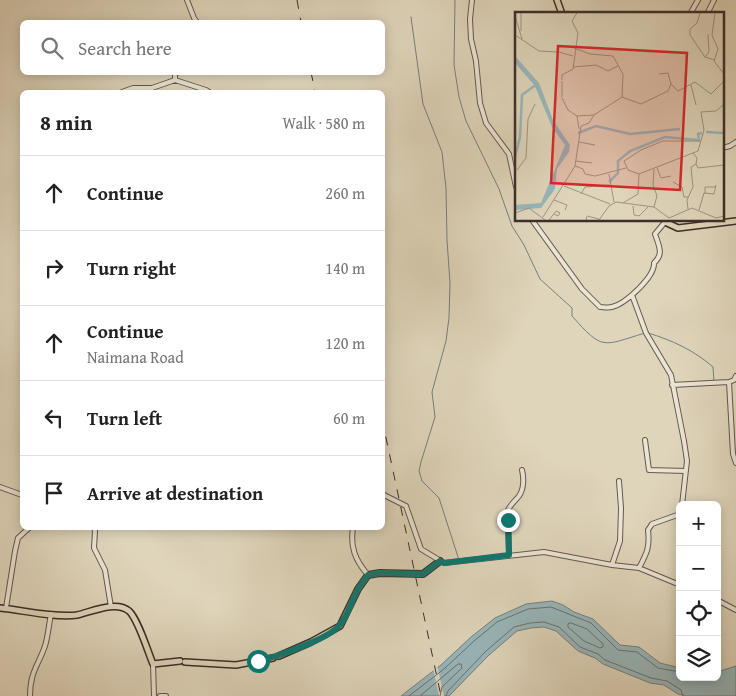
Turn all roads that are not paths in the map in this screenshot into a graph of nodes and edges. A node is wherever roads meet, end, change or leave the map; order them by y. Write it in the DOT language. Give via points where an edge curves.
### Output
graph roads {
  1 [pos="187,0"];
  2 [pos="472,0"];
  3 [pos="557,0"];
  4 [pos="698,0"];
  5 [pos="714,0"];
  6 [pos="561,12"];
  7 [pos="691,12"];
  8 [pos="708,12"];
  9 [pos="196,20"];
  10 [pos="175,75"];
  11 [pos="175,80"];
  12 [pos="128,90"];
  13 [pos="206,90"];
  14 [pos="736,142"];
  15 [pos="724,148"];
  16 [pos="515,183"];
  17 [pos="533,221"];
  18 [pos="665,221"];
  19 [pos="736,221"];
  20 [pos="632,295"];
  21 [pos="736,376"];
  22 [pos="729,382"];
  23 [pos="672,385"];
  24 [pos="645,440"];
  25 [pos="736,463"];
  26 [pos="522,470"];
  27 [pos="686,471"];
  28 [pos="619,482"];
  29 [pos="0,486"];
  30 [pos="20,494"];
  31 [pos="385,496"];
  32 [pos="682,501"];
  33 [pos="676,515"];
  34 [pos="27,530"];
  35 [pos="95,530"];
  36 [pos="353,530"];
  37 [pos="509,555"];
  38 [pos="440,561"];
  39 [pos="612,565"];
  40 [pos="639,568"];
  41 [pos="368,575"];
  42 [pos="676,583"];
  43 [pos="721,602"];
  44 [pos="111,607"];
  45 [pos="3,608"];
  46 [pos="736,610"];
  47 [pos="51,614"];
  48 [pos="152,664"];
  49 [pos="30,696"];
  50 [pos="154,696"];
  51 [pos="160,696"];
  52 [pos="166,696"];
  1 -- 9 [label="street"];
  2 -- 16 [label="street" via="471,39 480,103 486,123 508,154"];
  3 -- 6 [label="main road"];
  4 -- 7 [label="street"];
  5 -- 8 [label="street"];
  10 -- 11 [label="street"];
  11 -- 12 [label="street" via="152,88"];
  11 -- 13 [label="street"];
  14 -- 15 [label="street"];
  17 -- 20 [label="street" via="600,307 613,307"];
  18 -- 19 [label="main road" via="678,228"];
  18 -- 20 [label="street" via="655,234 661,250 660,258"];
  20 -- 23 [label="street" via="646,333 671,375"];
  21 -- 22 [label="street"];
  22 -- 23 [label="street"];
  22 -- 25 [label="street"];
  23 -- 27 [label="street" via="684,441"];
  24 -- 27 [label="street" via="649,470"];
  26 -- 37 [label="street" via="524,479 519,496 508,510"];
  27 -- 32 [label="street"];
  28 -- 39 [label="street" via="620,541"];
  29 -- 30 [label="street"];
  31 -- 38 [label="street" via="406,506 421,549"];
  33 -- 40 [label="street" via="652,524 648,530 648,550"];
  34 -- 45 [label="street" via="18,538"];
  35 -- 44 [label="street" via="94,548 105,570"];
  36 -- 41 [label="street" via="352,551"];
  37 -- 38 [label="street"];
  37 -- 39 [label="street" via="544,552"];
  38 -- 41 [label="main road" via="423,574"];
  39 -- 40 [label="street"];
  40 -- 42 [label="street"];
  41 -- 48 [label="main road" via="340,626 276,657 236,665"];
  43 -- 46 [label="street"];
  44 -- 47 [label="main road" via="76,615"];
  44 -- 48 [label="main road" via="131,613"];
  45 -- 47 [label="main road"];
  47 -- 49 [label="street" via="44,647 34,667"];
  48 -- 50 [label="street"];
  51 -- 52 [label="street"];
}
